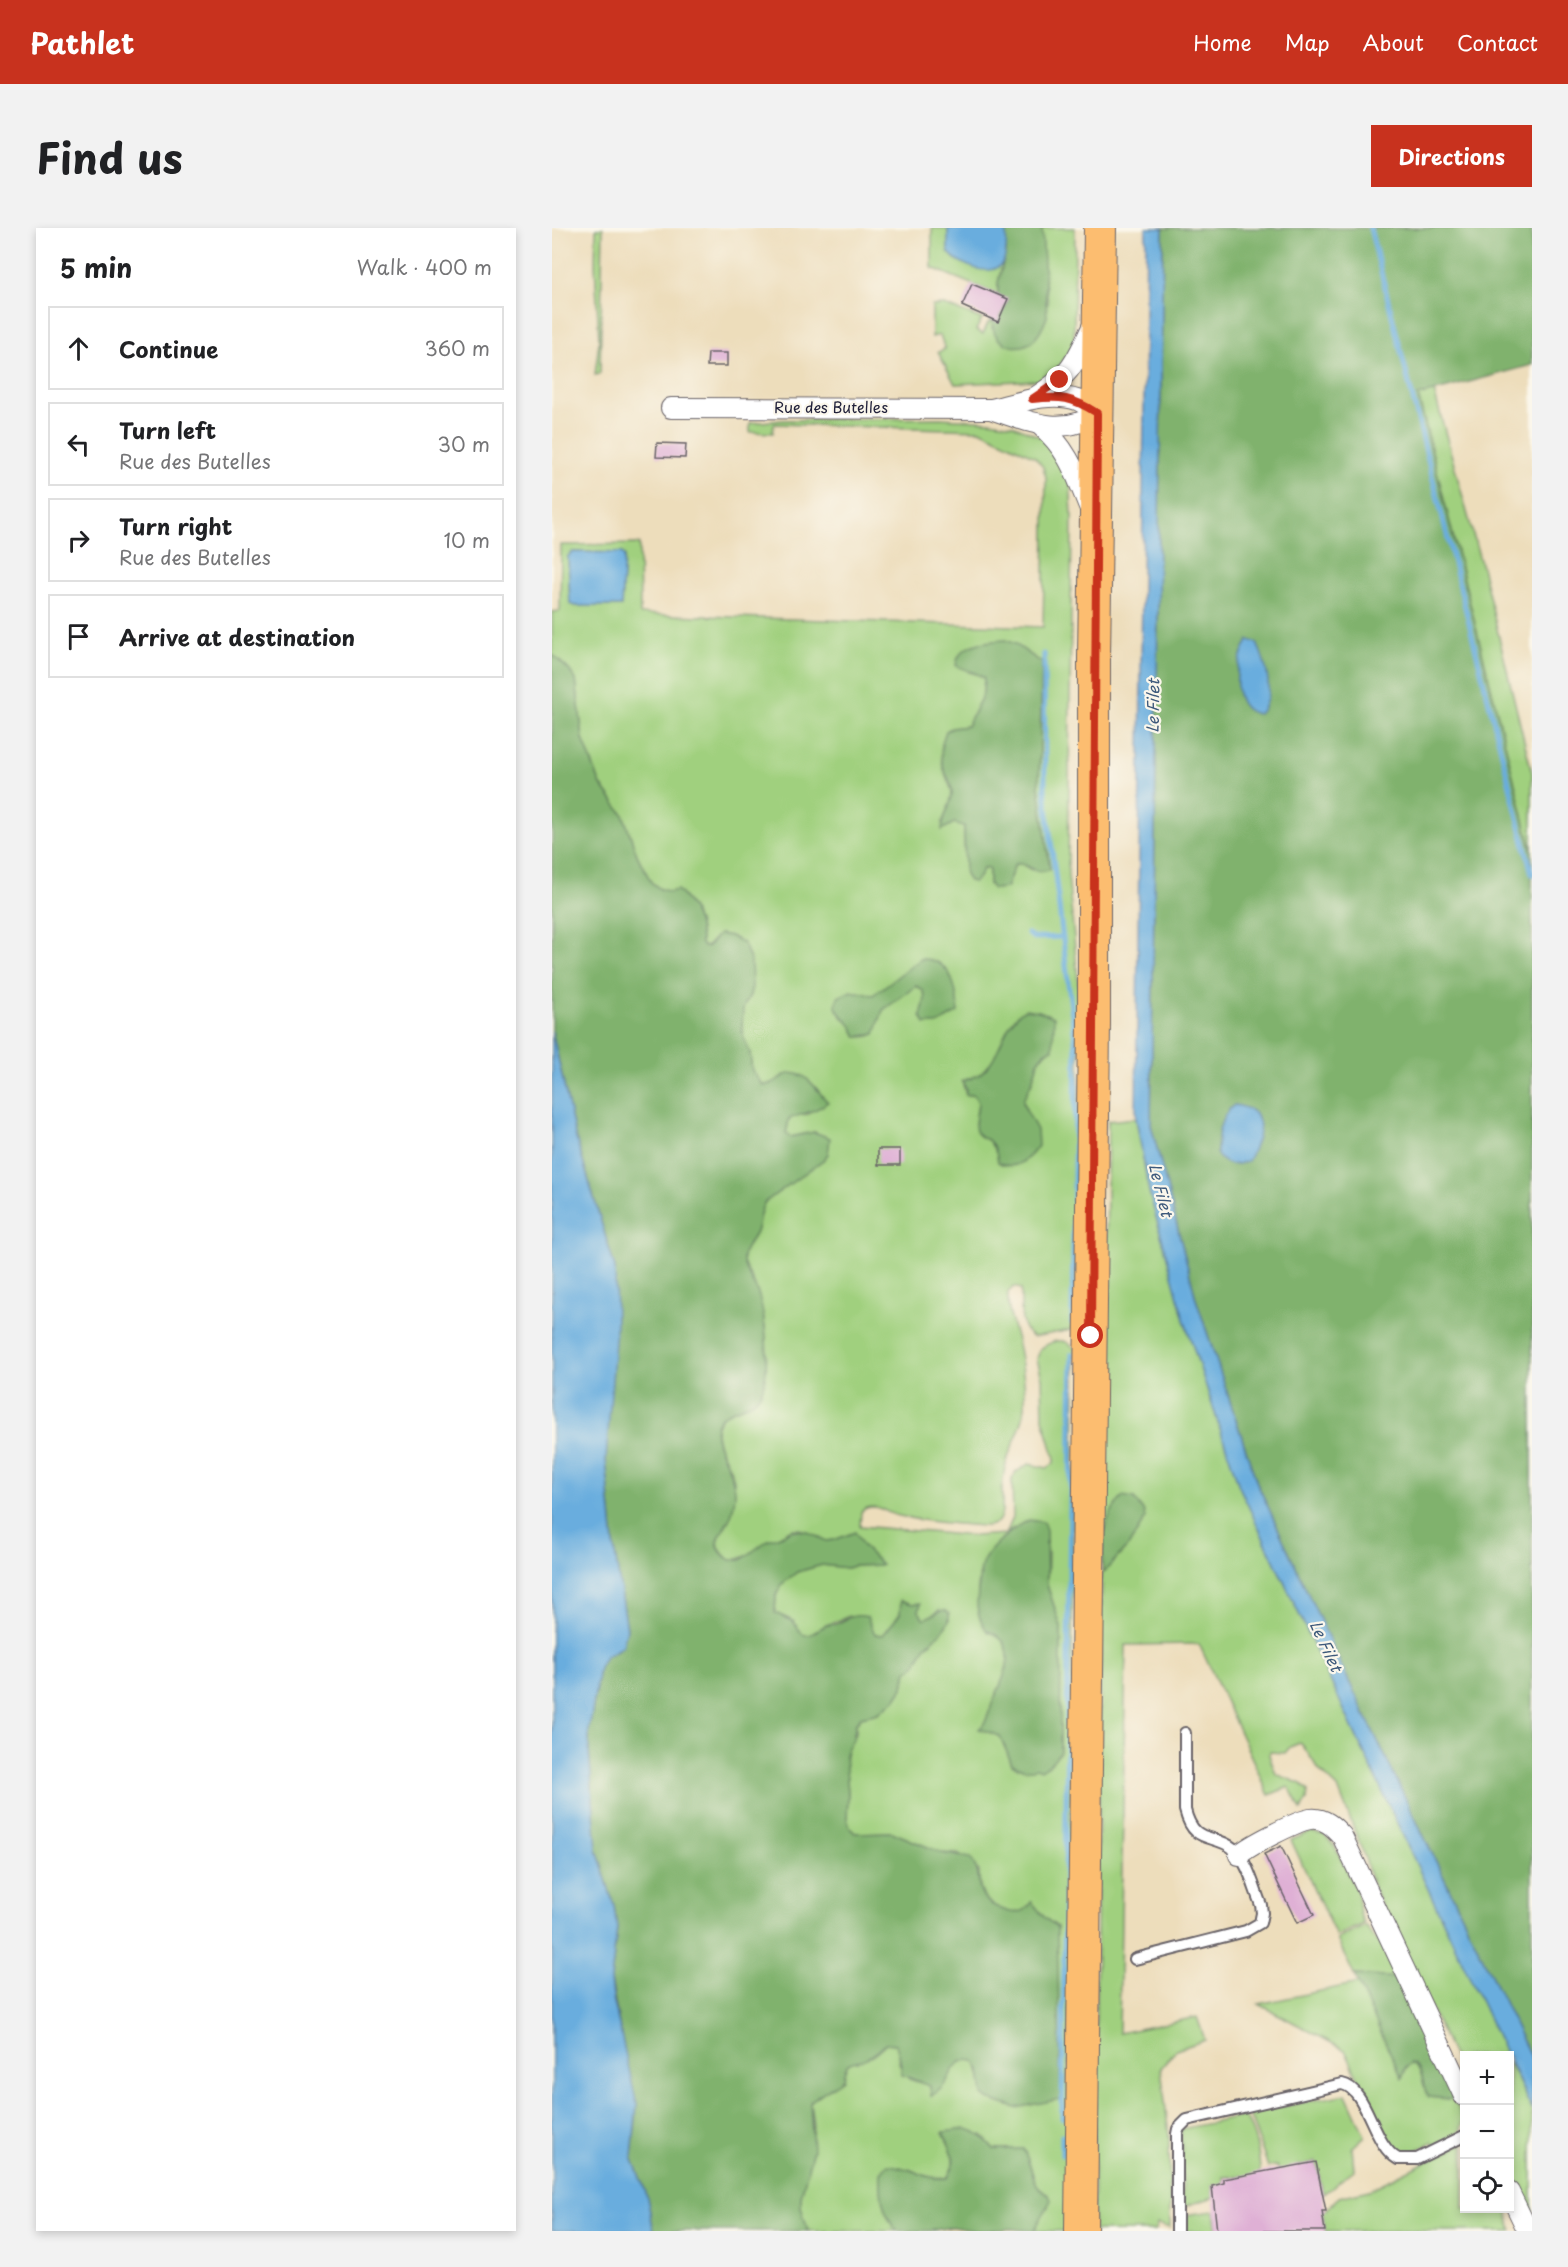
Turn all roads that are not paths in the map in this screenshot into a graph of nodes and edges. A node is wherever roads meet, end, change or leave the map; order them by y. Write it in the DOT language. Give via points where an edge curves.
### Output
graph roads {
  1 [pos="1100,228"];
  2 [pos="1099,314"];
  3 [pos="1032,399"];
  4 [pos="671,408"];
  5 [pos="991,408"];
  6 [pos="1097,413"];
  7 [pos="1040,425"];
  8 [pos="1096,526"];
  9 [pos="1185,1733"];
  10 [pos="1239,1855"];
  11 [pos="1135,1959"];
  12 [pos="1460,2087"];
  13 [pos="1460,2138"];
  14 [pos="1514,2202"];
  15 [pos="1081,2231"];
  16 [pos="1177,2231"];
  17 [pos="1528,2231"];
  1 -- 2 [label="main road"];
  2 -- 3 [label="street, Rue des Butelles" via="1074,365"];
  2 -- 6 [label="main road"];
  3 -- 5 [label="street, Rue des Butelles"];
  3 -- 6 [label="street, Rue des Butelles" via="1062,397 1078,401"];
  4 -- 5 [label="street, Rue des Butelles"];
  5 -- 7 [label="street, Rue des Butelles"];
  6 -- 7 [label="street, Rue des Butelles" via="1084,423"];
  6 -- 8 [label="main road"];
  7 -- 8 [label="street, Rue des Butelles" via="1066,453"];
  8 -- 15 [label="main road" via="1095,1023"];
  9 -- 10 [label="lane" via="1187,1819 1200,1836 1224,1843"];
  10 -- 11 [label="lane" via="1261,1905 1260,1923 1246,1931"];
  10 -- 12 [label="street" via="1250,1846 1310,1819 1332,1825 1342,1836"];
  13 -- 16 [label="lane" via="1417,2159 1398,2159 1383,2146 1354,2090 1342,2084 1187,2120 1177,2134"];
  14 -- 17 [label="street"];
}
